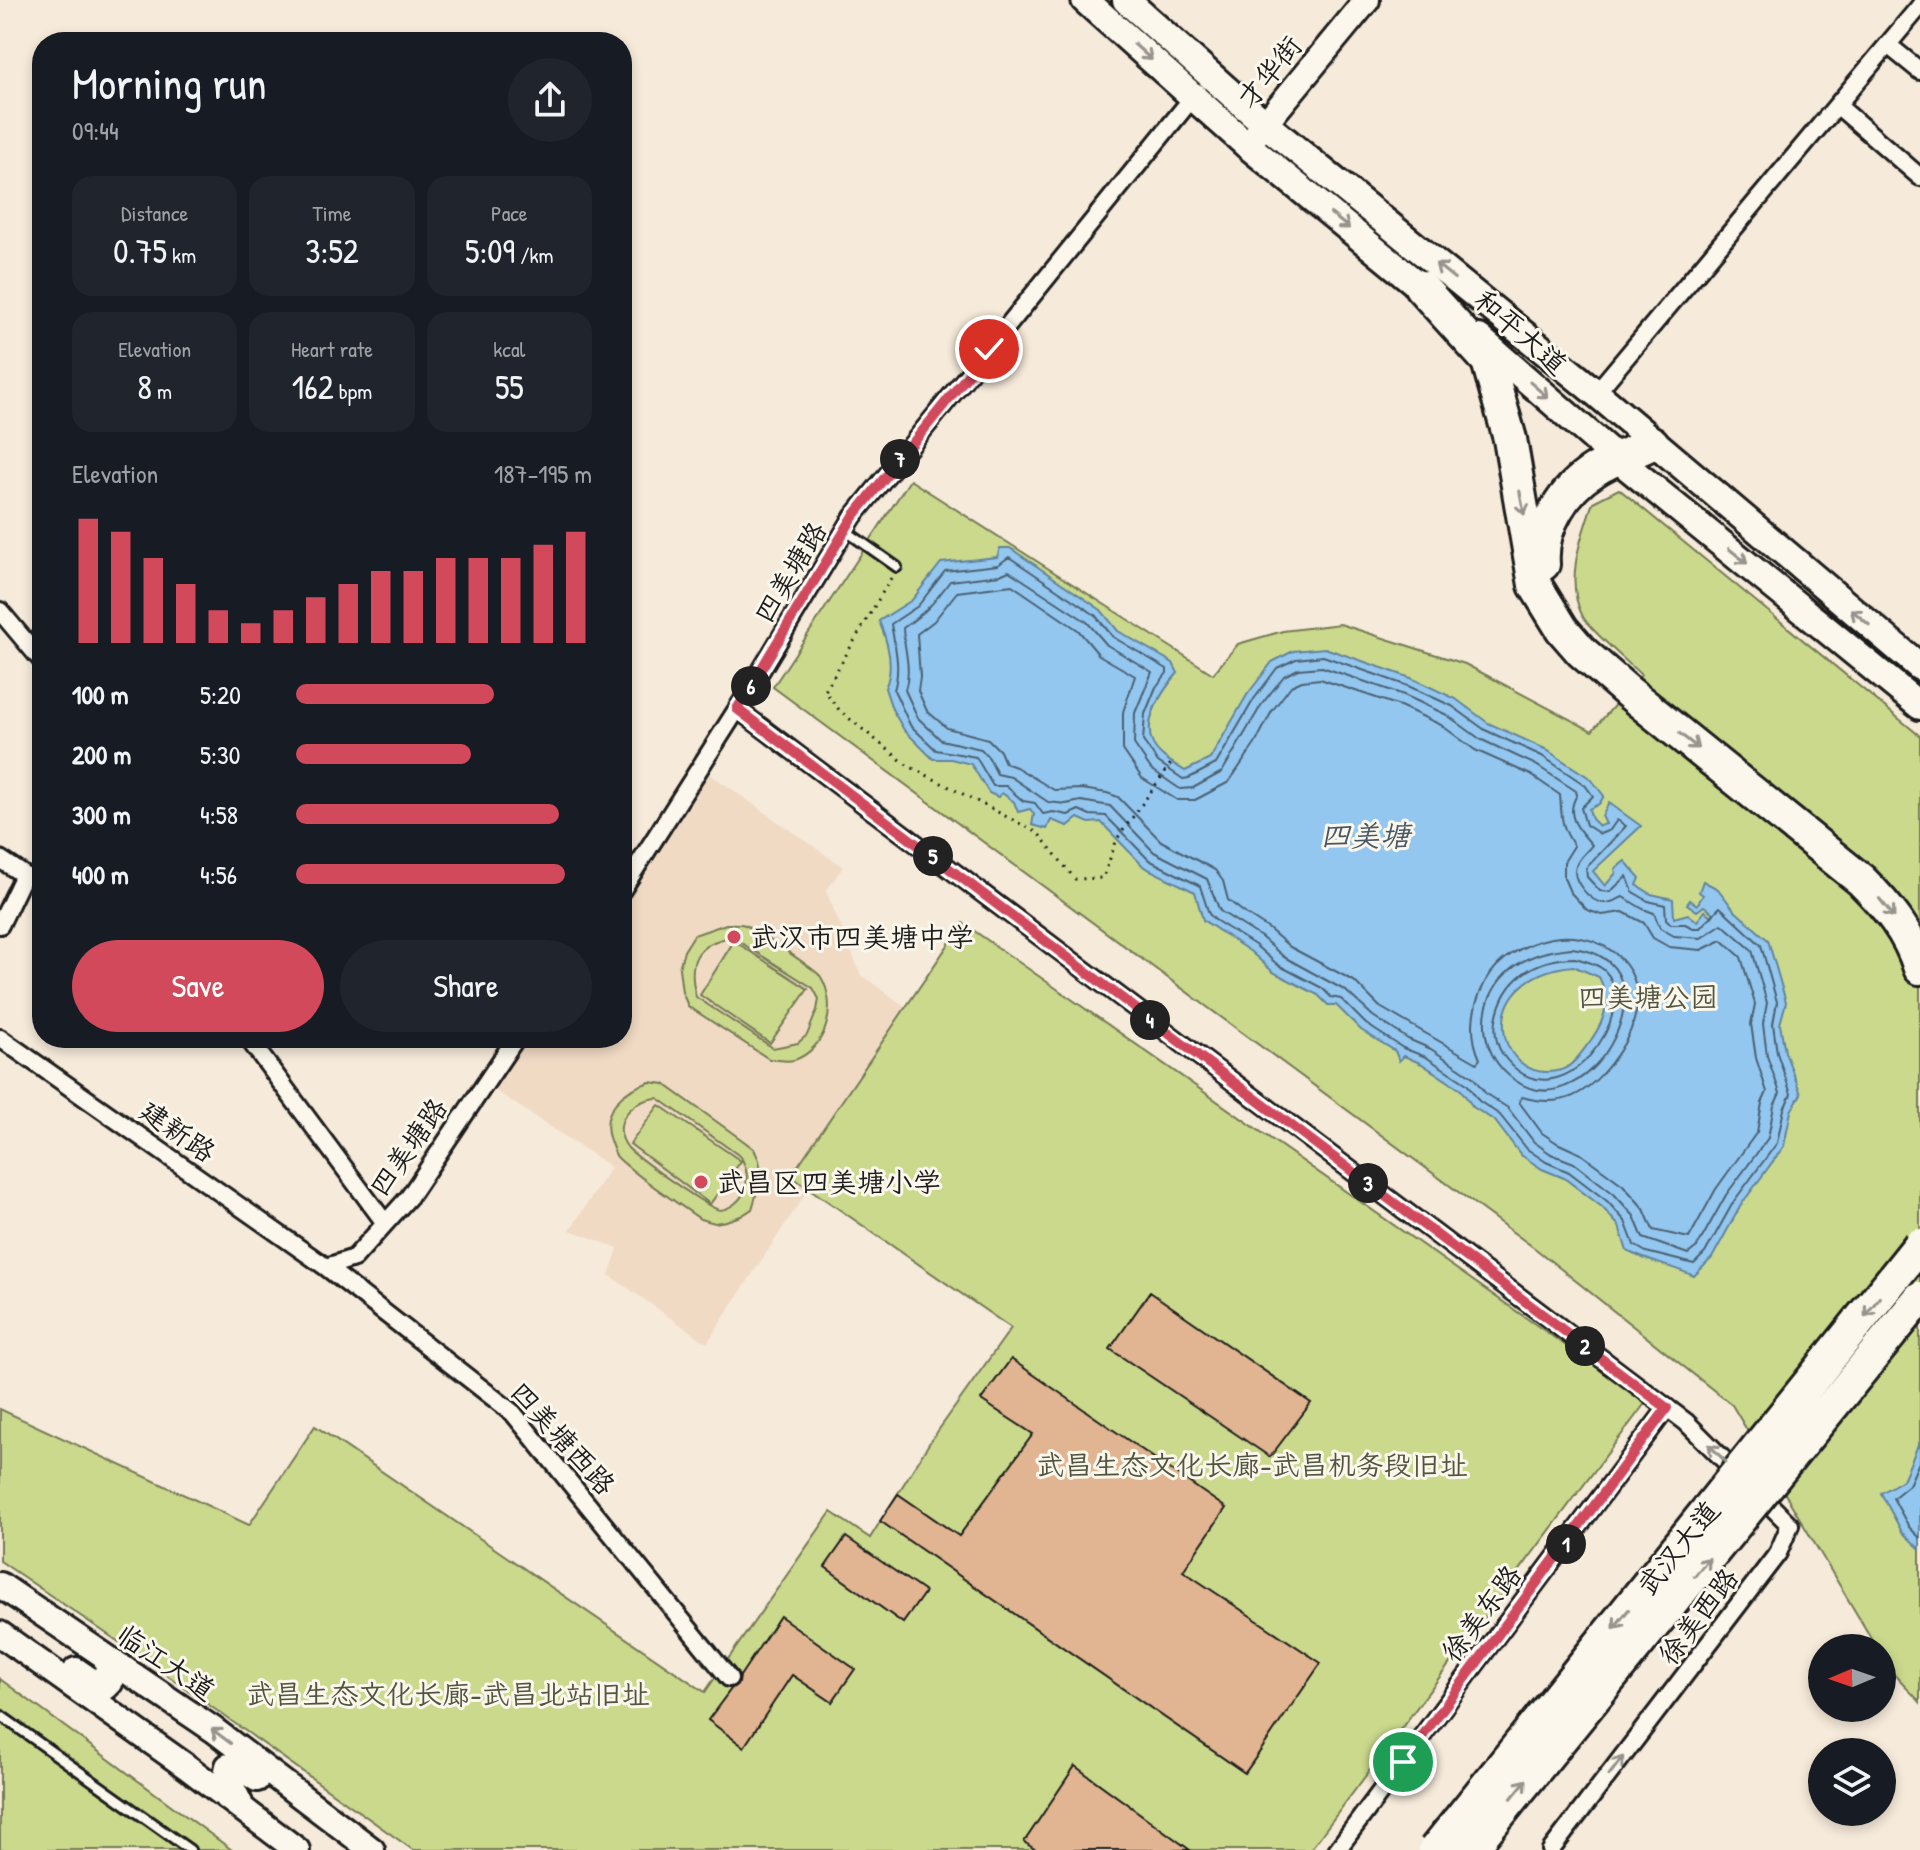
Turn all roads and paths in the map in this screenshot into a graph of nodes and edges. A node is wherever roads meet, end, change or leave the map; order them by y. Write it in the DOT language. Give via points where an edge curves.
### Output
graph roads {
  1 [pos="1085,0"];
  2 [pos="1126,0"];
  3 [pos="1367,0"];
  4 [pos="1920,6"];
  5 [pos="1888,45"];
  6 [pos="1920,71"];
  7 [pos="1210,75"];
  8 [pos="1193,97"];
  9 [pos="1837,105"];
  10 [pos="1265,124"];
  11 [pos="1247,145"];
  12 [pos="1920,177"];
  13 [pos="1421,287"];
  14 [pos="1596,393"];
  15 [pos="1652,443"];
  16 [pos="1619,460"];
  17 [pos="845,530"];
  18 [pos="897,567"];
  19 [pos="1546,604"];
  20 [pos="0,611"];
  21 [pos="32,649"];
  22 [pos="1920,667"];
  23 [pos="1920,706"];
  24 [pos="737,709"];
  25 [pos="1172,762"];
  26 [pos="0,859"];
  27 [pos="632,874"];
  28 [pos="0,925"];
  29 [pos="1920,968"];
  30 [pos="0,1038"];
  31 [pos="255,1048"];
  32 [pos="509,1048"];
  33 [pos="385,1223"];
  34 [pos="1920,1245"];
  35 [pos="326,1267"];
  36 [pos="1920,1298"];
  37 [pos="1667,1408"];
  38 [pos="0,1585"];
  39 [pos="7,1640"];
  40 [pos="106,1657"];
  41 [pos="729,1678"];
  42 [pos="0,1715"];
  43 [pos="243,1809"];
  44 [pos="364,1844"];
  45 [pos="190,1850"];
  46 [pos="297,1850"];
  47 [pos="1337,1850"];
  48 [pos="1435,1850"];
  49 [pos="1470,1850"];
  50 [pos="1551,1850"];
  1 -- 8 [label="main road, 和平大道, one-way"];
  2 -- 7 [label="main road, 和平大道"];
  3 -- 10 [label="main road, 才华街"];
  4 -- 5 [label="street"];
  5 -- 6 [label="street"];
  5 -- 9 [label="street"];
  7 -- 8 [label="street, 四美塘路"];
  7 -- 10 [label="main road, 和平大道"];
  8 -- 11 [label="main road, 和平大道"];
  8 -- 17 [label="street, 四美塘路"];
  9 -- 12 [label="street"];
  9 -- 14 [label="street"];
  10 -- 11 [label="main road, 才华街"];
  14 -- 10 [label="main road, 和平大道, one-way"];
  11 -- 13 [label="main road, 和平大道, one-way"];
  13 -- 16 [label="main road, 和平大道, one-way"];
  13 -- 19 [label="highway, one-way" via="1488,361 1510,439 1535,585"];
  14 -- 15 [label="main road, 和平大道"];
  15 -- 16 [label="highway"];
  22 -- 15 [label="main road, 和平大道, one-way"];
  16 -- 19 [label="highway" via="1595,469 1566,494 1547,529 1542,552"];
  16 -- 23 [label="main road, 和平大道, one-way"];
  17 -- 18 [label="lane"];
  17 -- 24 [label="street, 四美塘路"];
  18 -- 25 [label="path" via="825,691 840,711 907,765 1038,833 1075,879 1103,878 1117,839"];
  19 -- 29 [label="highway, one-way" via="1582,652 1861,880 1907,935"];
  20 -- 21 [label="street"];
  24 -- 27 [label="street, 四美塘路"];
  24 -- 37 [label="street"];
  26 -- 28 [label="street" via="24,875"];
  30 -- 35 [label="street, 建新路"];
  31 -- 33 [label="street"];
  32 -- 33 [label="street, 四美塘路" via="409,1197"];
  33 -- 35 [label="street, 四美塘路" via="354,1258"];
  34 -- 48 [label="highway, 武汉大道, one-way, bridge"];
  35 -- 41 [label="street, 四美塘西路" via="513,1413"];
  49 -- 36 [label="highway, 武汉大道, one-way, bridge"];
  37 -- 47 [label="street, 徐美东路"];
  50 -- 37 [label="street, 徐美西路, one-way" via="1778,1553 1790,1525"];
  38 -- 40 [label="main road, 临江大道"];
  39 -- 40 [label="main road" via="37,1642 106,1687 111,1678"];
  39 -- 43 [label="main road"];
  44 -- 40 [label="main road, 临江大道, one-way" via="214,1730"];
  42 -- 45 [label="lane"];
  43 -- 44 [label="main road" via="226,1775 231,1764 342,1839"];
  43 -- 46 [label="main road"];
}
